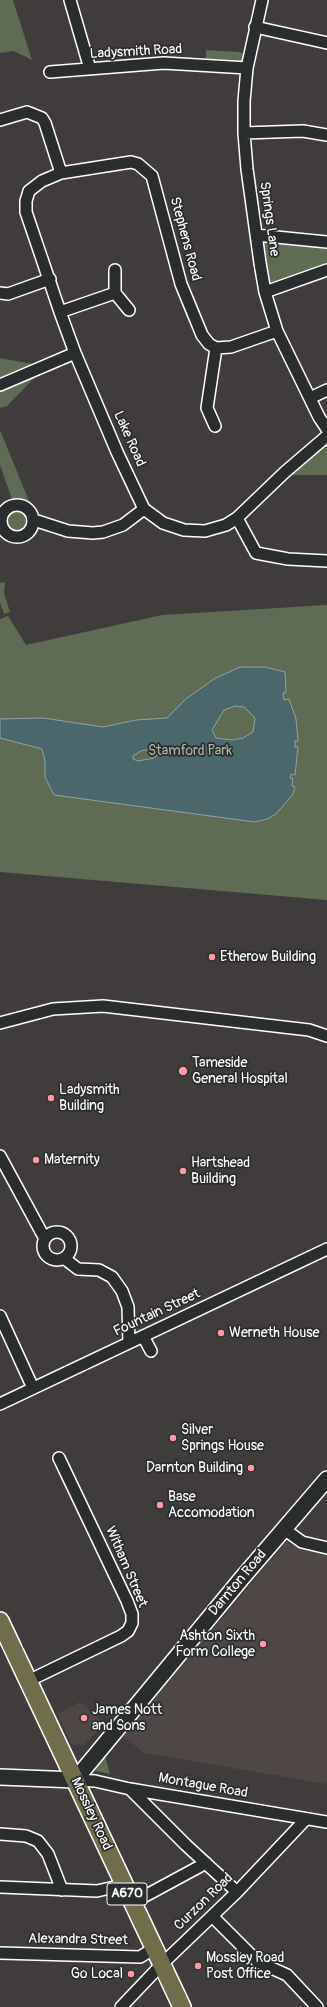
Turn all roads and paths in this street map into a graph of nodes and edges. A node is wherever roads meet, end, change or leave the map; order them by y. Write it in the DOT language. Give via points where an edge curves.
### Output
graph roads {
  1 [pos="70,0"];
  2 [pos="262,0"];
  3 [pos="255,27"];
  4 [pos="327,43"];
  5 [pos="247,68"];
  6 [pos="90,69"];
  7 [pos="50,72"];
  8 [pos="0,120"];
  9 [pos="244,133"];
  10 [pos="327,135"];
  11 [pos="61,173"];
  12 [pos="47,178"];
  13 [pos="256,235"];
  14 [pos="327,242"];
  15 [pos="115,270"];
  16 [pos="327,270"];
  17 [pos="50,279"];
  18 [pos="0,292"];
  19 [pos="265,292"];
  20 [pos="115,293"];
  21 [pos="129,310"];
  22 [pos="60,312"];
  23 [pos="277,331"];
  24 [pos="216,348"];
  25 [pos="75,353"];
  26 [pos="0,385"];
  27 [pos="327,390"];
  28 [pos="310,398"];
  29 [pos="215,426"];
  30 [pos="327,429"];
  31 [pos="327,436"];
  32 [pos="144,509"];
  33 [pos="237,518"];
  34 [pos="34,520"];
  35 [pos="327,561"];
  36 [pos="0,1024"];
  37 [pos="327,1036"];
  38 [pos="0,1156"];
  39 [pos="45,1238"];
  40 [pos="327,1249"];
  41 [pos="65,1259"];
  42 [pos="0,1316"];
  43 [pos="143,1336"];
  44 [pos="129,1343"];
  45 [pos="151,1351"];
  46 [pos="33,1388"];
  47 [pos="0,1404"];
  48 [pos="59,1458"];
  49 [pos="327,1479"];
  50 [pos="284,1529"];
  51 [pos="327,1548"];
  52 [pos="0,1621"];
  53 [pos="28,1680"];
  54 [pos="0,1777"];
  55 [pos="75,1780"];
  56 [pos="130,1789"];
  57 [pos="306,1819"];
  58 [pos="327,1822"];
  59 [pos="0,1834"];
  60 [pos="206,1863"];
  61 [pos="123,1885"];
  62 [pos="0,1887"];
  63 [pos="62,1890"];
  64 [pos="237,1892"];
  65 [pos="132,1903"];
  66 [pos="212,1916"];
  67 [pos="154,1949"];
  68 [pos="0,1953"];
  69 [pos="161,1965"];
  70 [pos="121,2007"];
  71 [pos="182,2007"];
  72 [pos="317,2007"];
  1 -- 6 [label="street"];
  2 -- 3 [label="street, Springs Lane"];
  3 -- 4 [label="street"];
  3 -- 5 [label="street, Springs Lane"];
  5 -- 6 [label="street, Ladysmith Road" via="164,63"];
  5 -- 9 [label="street, Springs Lane"];
  6 -- 7 [label="street, Ladysmith Road"];
  8 -- 11 [label="street" via="26,112 42,118"];
  9 -- 10 [label="street" via="303,131"];
  9 -- 13 [label="street, Springs Lane"];
  11 -- 12 [label="street, Stephens Road"];
  11 -- 24 [label="street, Stephens Road" via="131,162 145,168 152,176 181,284 202,336"];
  12 -- 17 [label="street, Lake Road" via="29,191 26,206"];
  13 -- 14 [label="street"];
  13 -- 19 [label="street, Springs Lane"];
  15 -- 20 [label="street"];
  16 -- 19 [label="street"];
  17 -- 18 [label="street" via="8,294"];
  17 -- 22 [label="street, Lake Road"];
  19 -- 23 [label="street, Springs Lane"];
  20 -- 21 [label="street"];
  20 -- 22 [label="street"];
  22 -- 25 [label="street, Lake Road"];
  23 -- 24 [label="street" via="231,347"];
  23 -- 28 [label="street, Springs Lane"];
  24 -- 29 [label="street" via="207,408"];
  25 -- 26 [label="street"];
  25 -- 32 [label="street, Lake Road"];
  27 -- 28 [label="street"];
  28 -- 30 [label="street, Springs Lane"];
  31 -- 33 [label="street, Lake Road"];
  32 -- 33 [label="street, Lake Road" via="163,523 193,532 216,528"];
  32 -- 34 [label="street" via="123,525 103,532 68,531"];
  33 -- 35 [label="street" via="256,553 288,559"];
  36 -- 37 [label="street" via="54,1009 103,1006 309,1030"];
  38 -- 39 [label="street"];
  39 -- 41 [label="street" via="43,1248 47,1256 56,1261"];
  39 -- 41 [label="street" via="56,1232 69,1238 72,1246"];
  40 -- 43 [label="street, Fountain Street"];
  41 -- 44 [label="street" via="78,1269 99,1270 112,1277 122,1291 128,1308"];
  42 -- 46 [label="street"];
  43 -- 44 [label="street, Fountain Street"];
  43 -- 45 [label="street"];
  44 -- 46 [label="street, Fountain Street"];
  46 -- 47 [label="street, Fountain Street"];
  48 -- 53 [label="street, Witham Street" via="127,1601 132,1623 128,1631 120,1636"];
  49 -- 50 [label="street, Darnton Road"];
  50 -- 51 [label="street" via="302,1542"];
  50 -- 55 [label="street, Darnton Road"];
  52 -- 53 [label="main road, Mossley Road / A670"];
  53 -- 55 [label="main road, Mossley Road / A670"];
  54 -- 55 [label="street"];
  55 -- 56 [label="street, Montague Road" via="95,1781"];
  55 -- 61 [label="main road, Mossley Road / A670"];
  56 -- 57 [label="street, Montague Road"];
  56 -- 60 [label="street"];
  57 -- 58 [label="street, Montague Road"];
  57 -- 64 [label="street, Curzon Road"];
  59 -- 63 [label="street" via="26,1836 38,1841 48,1854"];
  60 -- 64 [label="street"];
  60 -- 65 [label="street"];
  61 -- 63 [label="street" via="97,1891"];
  61 -- 65 [label="main road, Mossley Road / A670"];
  62 -- 63 [label="street"];
  64 -- 66 [label="street, Curzon Road"];
  65 -- 67 [label="main road, Mossley Road / A670"];
  66 -- 69 [label="street, Curzon Road"];
  66 -- 72 [label="street" via="258,1962 287,1975"];
  67 -- 68 [label="street, Alexandra Street" via="140,1956"];
  67 -- 69 [label="main road, Mossley Road / A670"];
  69 -- 70 [label="street, Curzon Road"];
  69 -- 71 [label="main road, Mossley Road / A670"];
}
